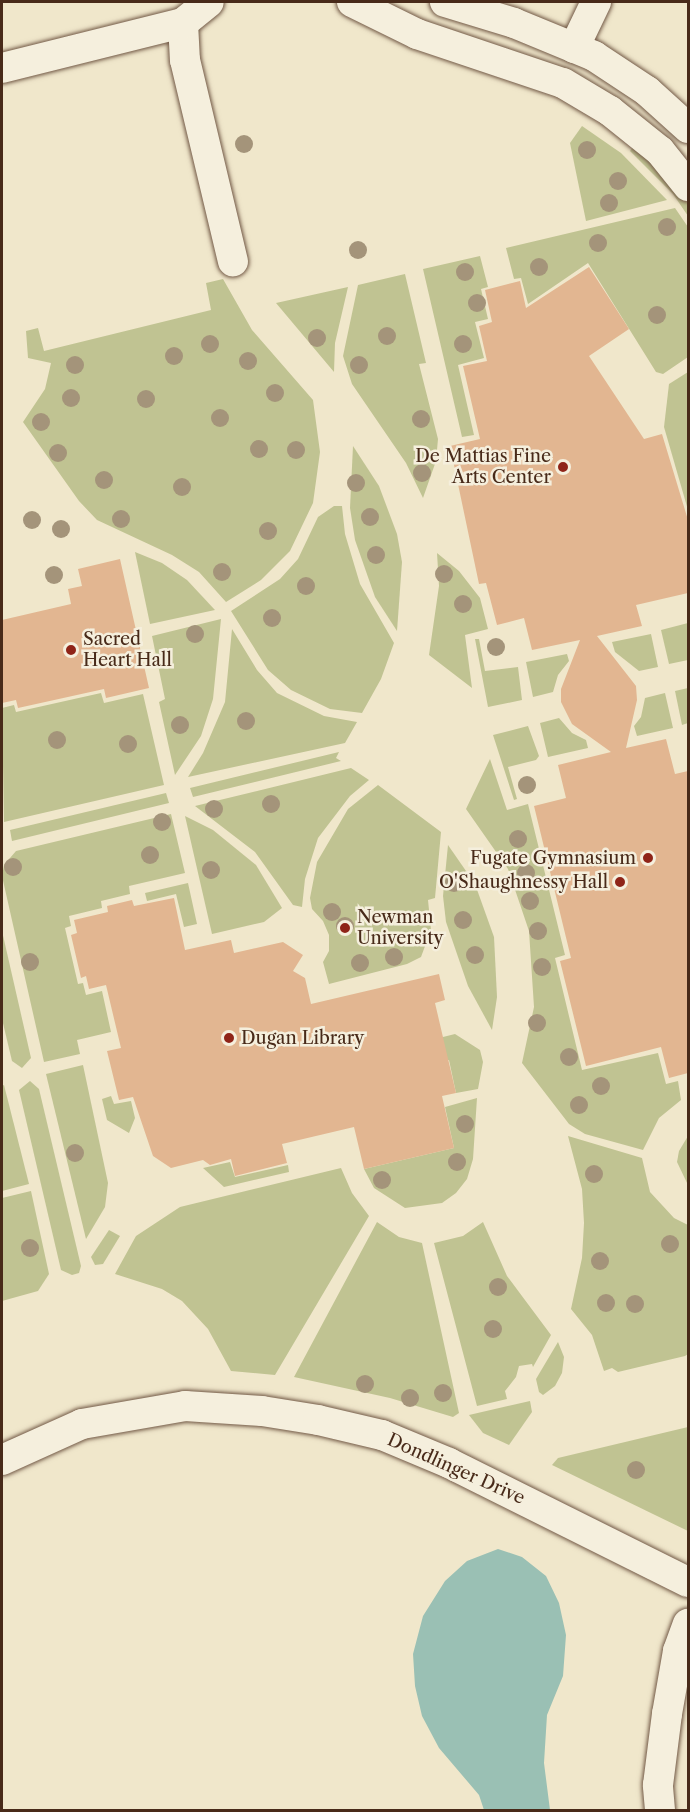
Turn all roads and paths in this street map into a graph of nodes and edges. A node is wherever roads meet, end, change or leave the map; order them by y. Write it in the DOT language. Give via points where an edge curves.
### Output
graph roads {
  1 [pos="209,2"];
  2 [pos="352,2"];
  3 [pos="445,2"];
  4 [pos="596,2"];
  5 [pos="183,23"];
  6 [pos="574,48"];
  7 [pos="2,68"];
  8 [pos="688,128"];
  9 [pos="688,186"];
  10 [pos="233,261"];
  11 [pos="2,1460"];
  12 [pos="688,1582"];
  13 [pos="688,1624"];
  14 [pos="660,1810"];
  1 -- 5 [label="street"];
  2 -- 9 [label="street" via="417,34 563,83 610,111 643,138"];
  3 -- 6 [label="street" via="514,23"];
  4 -- 6 [label="street"];
  5 -- 7 [label="street"];
  5 -- 10 [label="street" via="184,60"];
  6 -- 8 [label="street" via="594,56 647,91"];
  11 -- 12 [label="street, Dondlinger Drive" via="82,1424 185,1406 262,1411 318,1420 382,1435 449,1463"];
  13 -- 14 [label="street" via="678,1651 667,1714 658,1785"];
}
